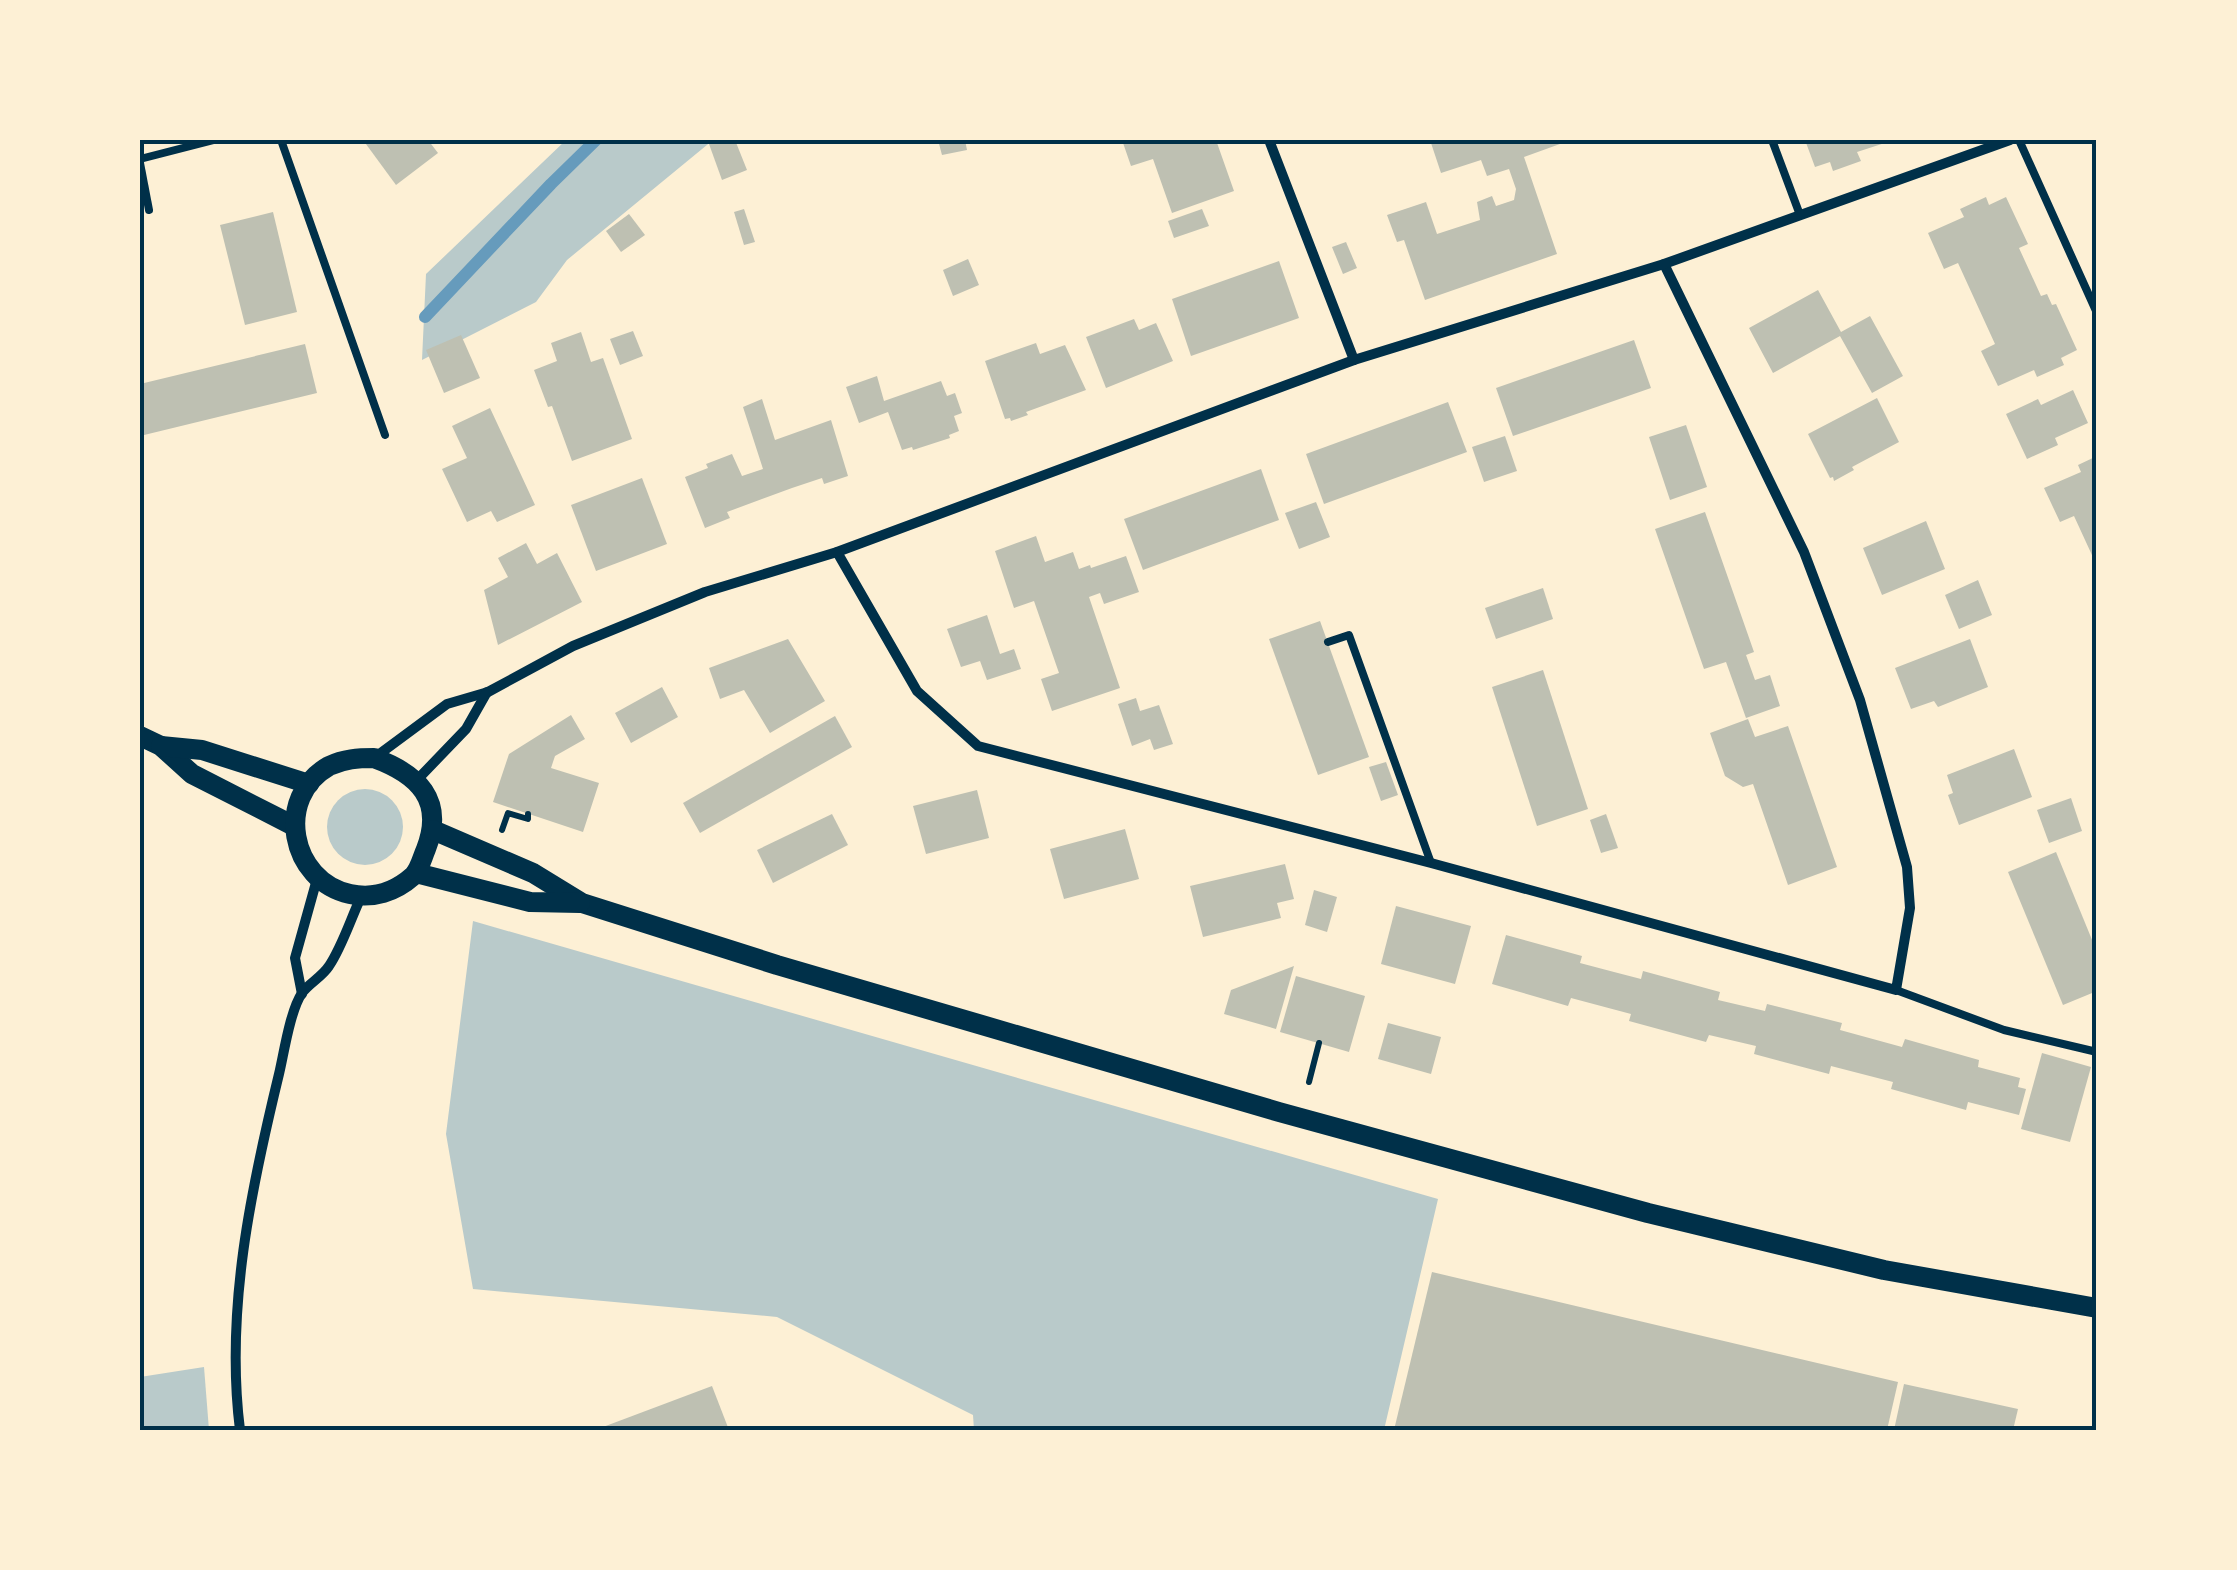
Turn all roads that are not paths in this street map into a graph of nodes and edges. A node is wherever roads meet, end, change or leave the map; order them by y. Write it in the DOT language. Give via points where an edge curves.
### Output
graph roads {
  1 [pos="214,140"];
  2 [pos="282,140"];
  3 [pos="1269,140"];
  4 [pos="1772,140"];
  5 [pos="2010,140"];
  6 [pos="2018,140"];
  7 [pos="140,161"];
  8 [pos="149,210"];
  9 [pos="1800,215"];
  10 [pos="1664,264"];
  11 [pos="2097,312"];
  12 [pos="1354,360"];
  13 [pos="385,435"];
  14 [pos="837,552"];
  15 [pos="1328,642"];
  16 [pos="488,692"];
  17 [pos="140,736"];
  18 [pos="161,746"];
  19 [pos="374,758"];
  20 [pos="416,781"];
  21 [pos="309,784"];
  22 [pos="294,826"];
  23 [pos="433,830"];
  24 [pos="1431,863"];
  25 [pos="416,873"];
  26 [pos="317,879"];
  27 [pos="361,896"];
  28 [pos="582,903"];
  29 [pos="1896,990"];
  30 [pos="302,994"];
  31 [pos="2097,1052"];
  32 [pos="2097,1308"];
  33 [pos="240,1430"];
  1 -- 7 [label="lane"];
  2 -- 13 [label="lane"];
  3 -- 12 [label="street"];
  4 -- 9 [label="lane"];
  5 -- 9 [label="street"];
  6 -- 11 [label="lane"];
  7 -- 8 [label="lane"];
  9 -- 10 [label="street"];
  10 -- 12 [label="street"];
  10 -- 29 [label="street" via="1804,552 1860,700 1907,868 1910,908"];
  12 -- 14 [label="street"];
  14 -- 16 [label="street" via="705,592 573,646"];
  14 -- 24 [label="street" via="918,691 978,746"];
  15 -- 24 [label="lane" via="1349,635"];
  16 -- 19 [label="street" via="447,704"];
  16 -- 20 [label="street" via="466,729"];
  17 -- 18 [label="main road"];
  18 -- 21 [label="main road" via="202,750"];
  18 -- 22 [label="main road" via="192,774"];
  19 -- 20 [label="main road"];
  19 -- 21 [label="main road" via="338,763"];
  20 -- 23 [label="main road" via="434,812"];
  21 -- 22 [label="main road"];
  22 -- 26 [label="main road" via="304,863"];
  23 -- 25 [label="main road"];
  23 -- 28 [label="main road" via="533,872"];
  24 -- 29 [label="street"];
  25 -- 27 [label="main road" via="397,888"];
  25 -- 28 [label="main road" via="530,902"];
  26 -- 27 [label="main road"];
  26 -- 30 [label="street" via="295,958"];
  27 -- 30 [label="street" via="329,967"];
  28 -- 32 [label="main road" via="1279,1112 1648,1213 1884,1270"];
  29 -- 31 [label="lane" via="2004,1030"];
  30 -- 33 [label="street" via="250,1213 236,1337"];
}
